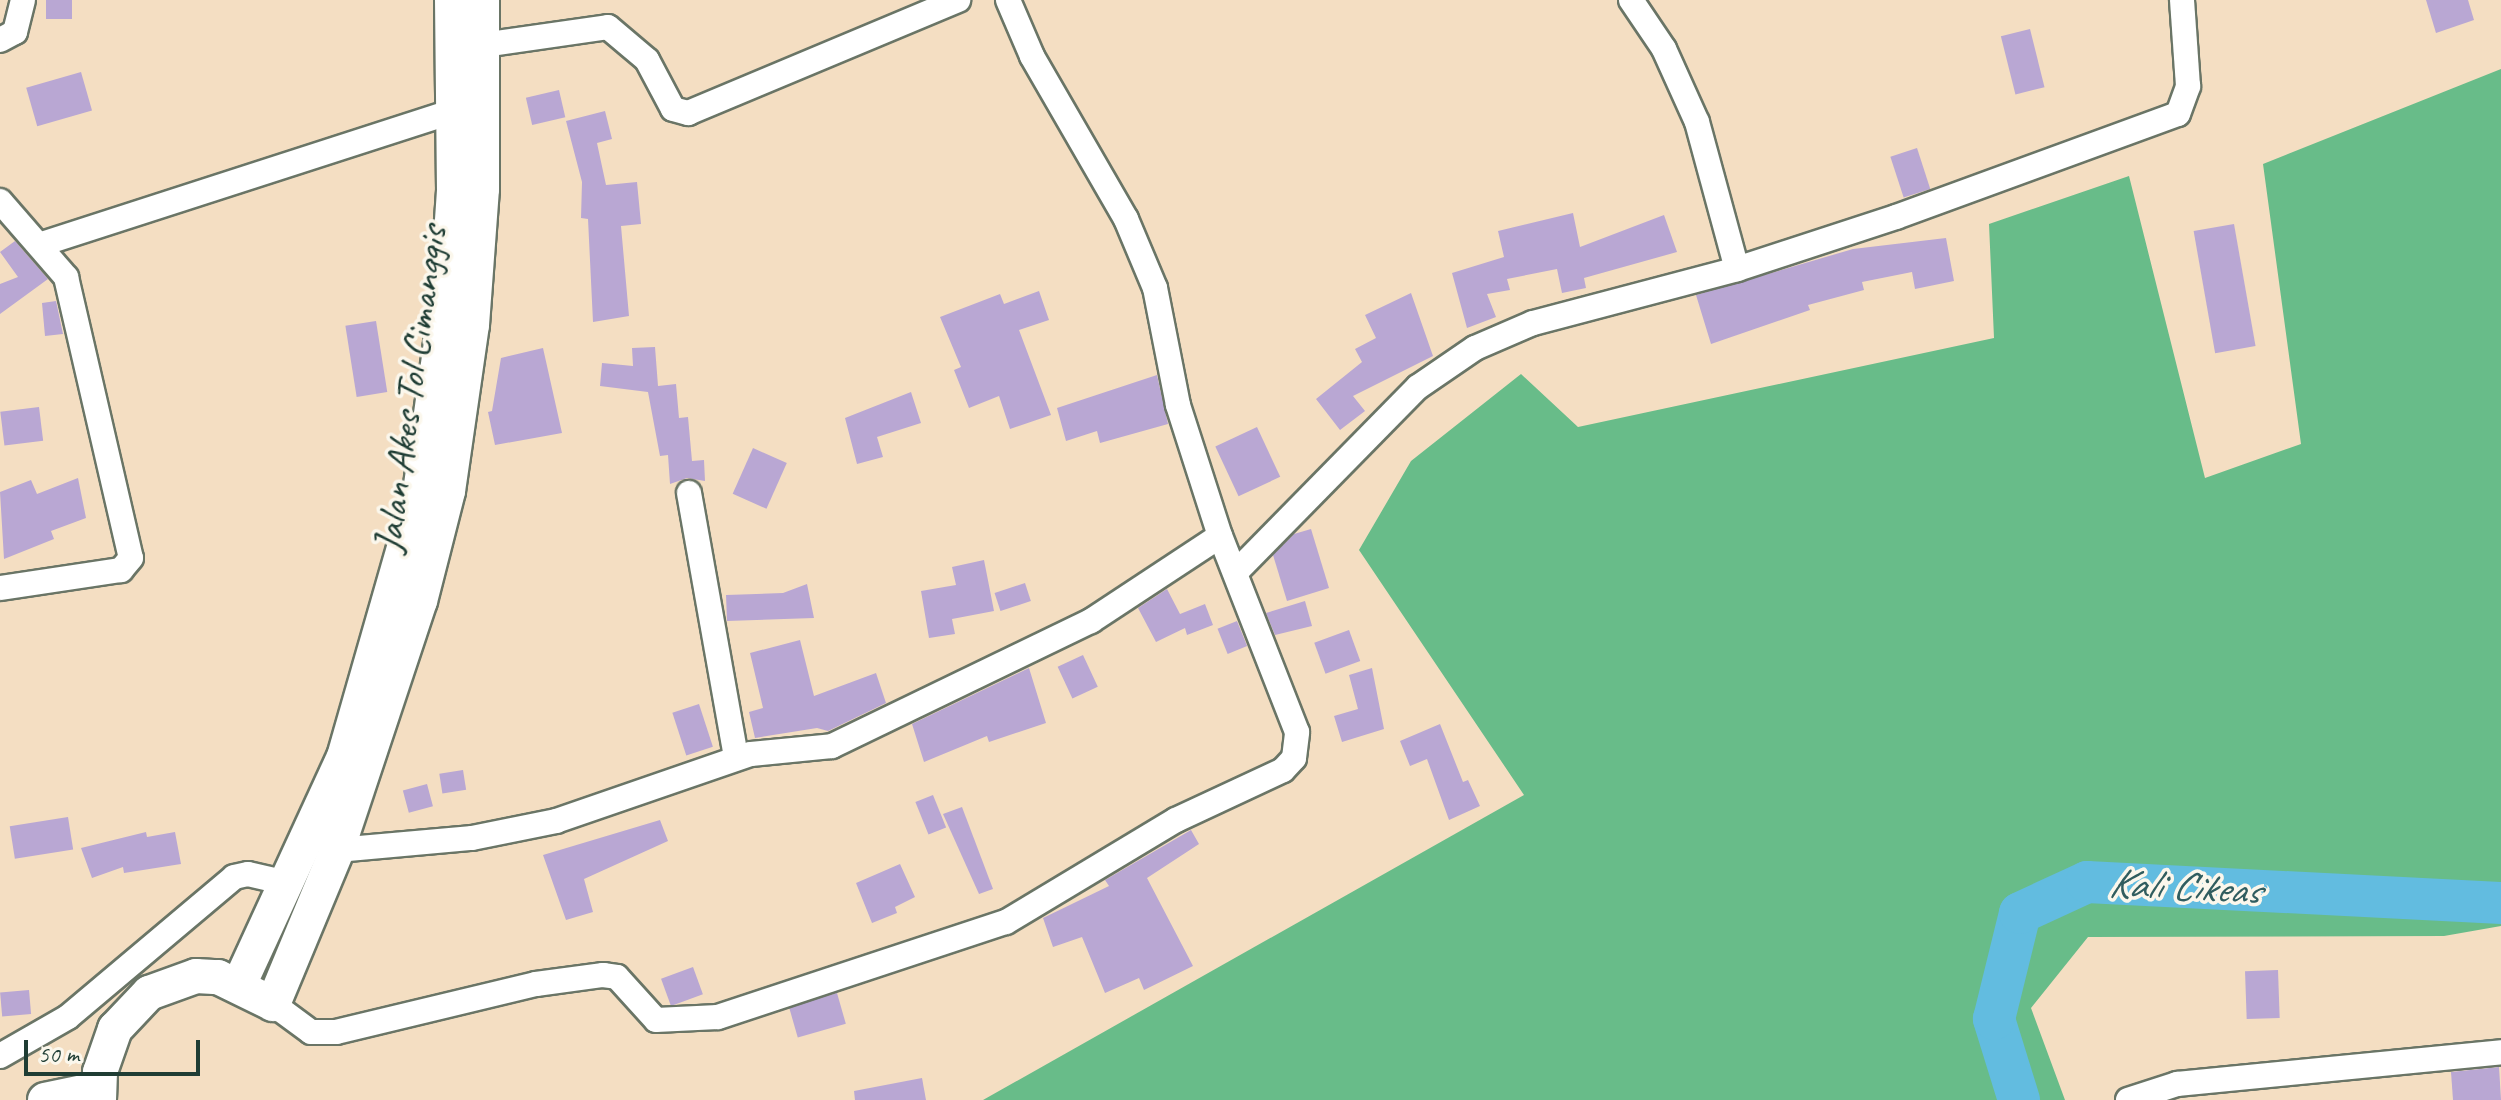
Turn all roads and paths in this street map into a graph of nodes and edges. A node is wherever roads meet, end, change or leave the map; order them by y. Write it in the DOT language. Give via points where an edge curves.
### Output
graph roads {
  1 [pos="23,0"];
  2 [pos="452,0"];
  3 [pos="482,0"];
  4 [pos="958,0"];
  5 [pos="1008,0"];
  6 [pos="1631,0"];
  7 [pos="2182,0"];
  8 [pos="0,40"];
  9 [pos="483,45"];
  10 [pos="454,111"];
  11 [pos="468,189"];
  12 [pos="0,201"];
  13 [pos="42,244"];
  14 [pos="1737,269"];
  15 [pos="689,493"];
  16 [pos="1220,536"];
  17 [pos="1237,571"];
  18 [pos="0,588"];
  19 [pos="736,758"];
  20 [pos="337,850"];
  21 [pos="286,883"];
  22 [pos="239,985"];
  23 [pos="273,1004"];
  24 [pos="2501,1052"];
  25 [pos="0,1056"];
  26 [pos="98,1095"];
  27 [pos="45,1100"];
  28 [pos="2128,1100"];
  1 -- 8 [label="street" via="15,32"];
  2 -- 10 [label="main road, Jalan Akes Tol Cimanggis"];
  3 -- 9 [label="main road, Jalan Akes Tol Cimanggis"];
  4 -- 9 [label="street" via="688,113 673,109 647,60 608,27"];
  5 -- 16 [label="street" via="1032,56 1144,259 1155,288 1178,405"];
  6 -- 14 [label="street" via="1664,49 1697,122"];
  7 -- 14 [label="street" via="2188,86 2178,114"];
  9 -- 11 [label="main road, Jalan Akes Tol Cimanggis"];
  10 -- 11 [label="main road, Jalan Akes Tol Cimanggis"];
  10 -- 13 [label="street"];
  11 -- 20 [label="main road, Jalan Akes Tol Cimanggis" via="472,325 448,491 420,601"];
  11 -- 21 [label="main road, Jalan Akes Tol Cimanggis" via="420,492 344,757"];
  12 -- 13 [label="street"];
  13 -- 18 [label="street" via="66,277 131,558 121,570"];
  14 -- 17 [label="street" via="1533,323 1448,364 1408,397"];
  15 -- 19 [label="street"];
  16 -- 17 [label="street"];
  16 -- 19 [label="street" via="1091,621 832,746"];
  17 -- 23 [label="street" via="1297,732 1294,758 1283,770 1176,820 1006,922 718,1017 673,1023 656,1020 617,977 603,975 536,984 336,1032 311,1032"];
  19 -- 20 [label="street" via="556,821 472,838"];
  20 -- 23 [label="main road, Jalan Akes Tol Cimanggis"];
  21 -- 22 [label="main road, Jalan Akes Tol Cimanggis"];
  21 -- 25 [label="street" via="248,874 234,877 68,1017"];
  22 -- 23 [label="main road"];
  22 -- 26 [label="main road" via="196,976 149,993 115,1029"];
  24 -- 28 [label="street" via="2177,1084"];
  26 -- 27 [label="main road"];
}
